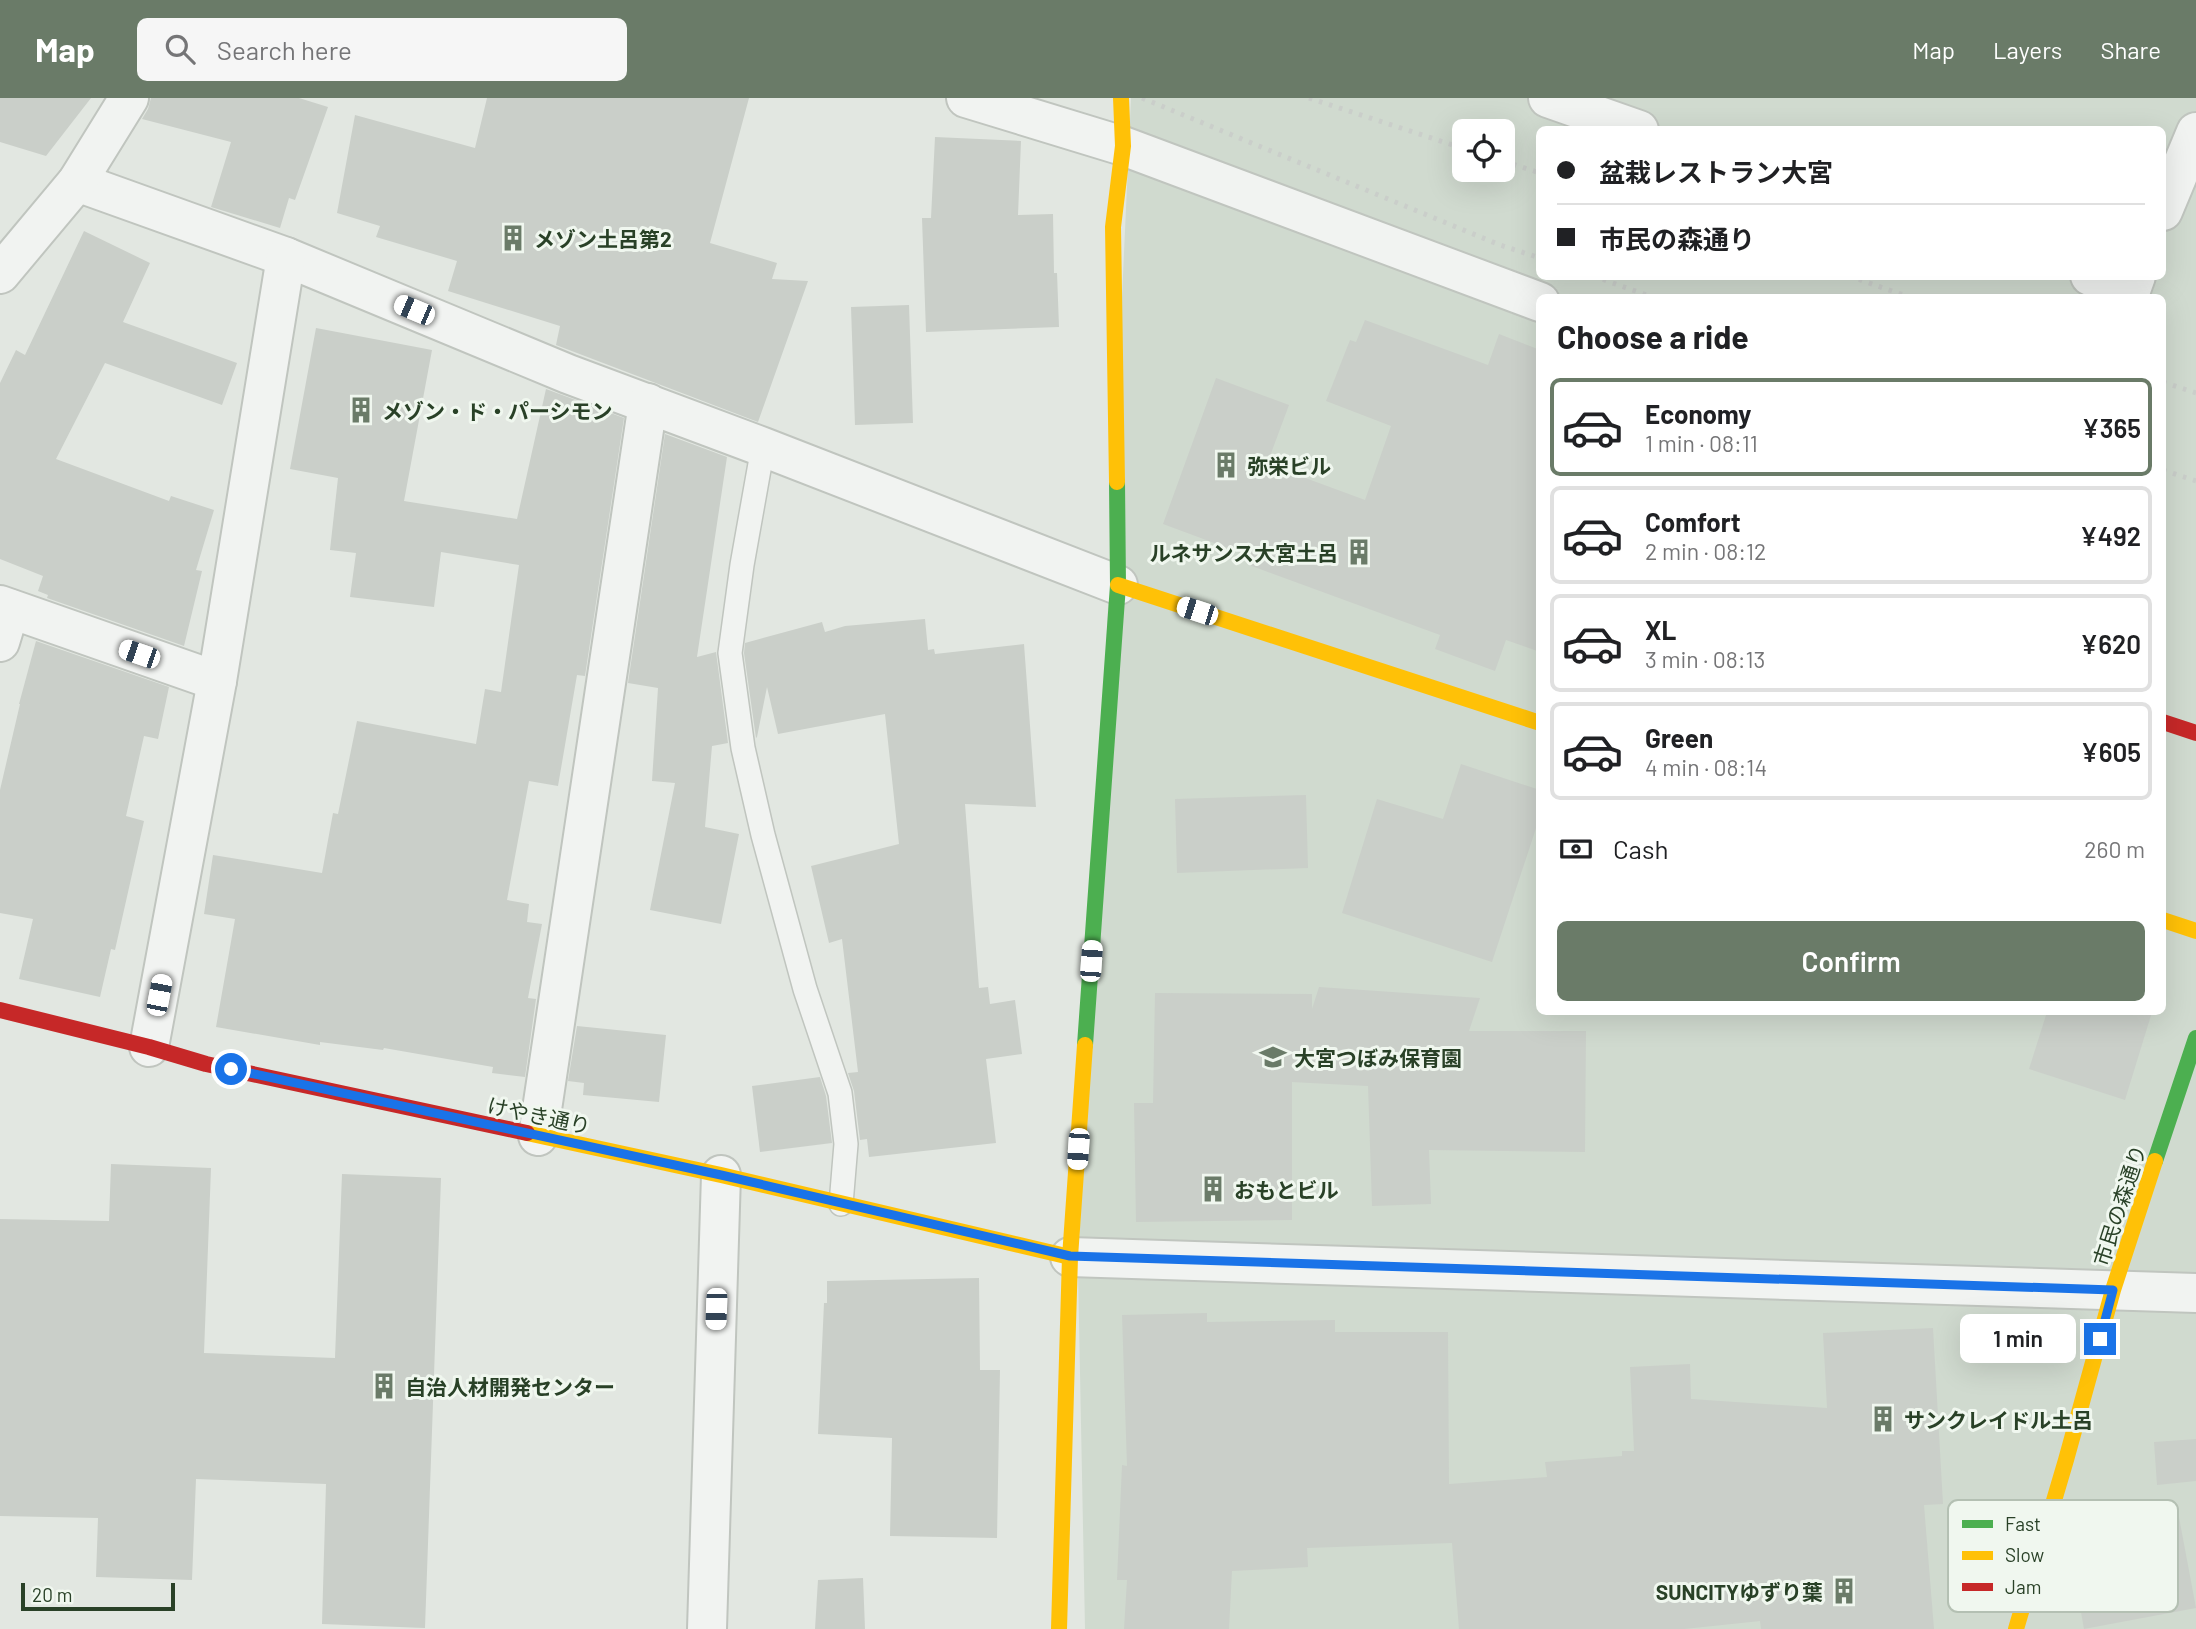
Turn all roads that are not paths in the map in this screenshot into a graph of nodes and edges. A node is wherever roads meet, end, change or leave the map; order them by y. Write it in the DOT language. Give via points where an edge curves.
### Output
graph roads {
  1 [pos="129,98"];
  2 [pos="966,98"];
  3 [pos="1121,98"];
  4 [pos="1548,98"];
  5 [pos="1628,126"];
  6 [pos="2196,132"];
  7 [pos="1124,146"];
  8 [pos="77,181"];
  9 [pos="2166,204"];
  10 [pos="286,257"];
  11 [pos="0,274"];
  12 [pos="2102,280"];
  13 [pos="2135,280"];
  14 [pos="1536,300"];
  15 [pos="648,403"];
  16 [pos="763,447"];
  17 [pos="1118,585"];
  18 [pos="3,619"];
  19 [pos="217,681"];
  20 [pos="1536,722"];
  21 [pos="2166,723"];
  22 [pos="2196,733"];
  23 [pos="2166,921"];
  24 [pos="2196,931"];
  25 [pos="0,1010"];
  26 [pos="2196,1038"];
  27 [pos="149,1047"];
  28 [pos="538,1136"];
  29 [pos="721,1175"];
  30 [pos="841,1204"];
  31 [pos="1070,1256"];
  32 [pos="2113,1290"];
  33 [pos="2196,1293"];
  34 [pos="2054,1500"];
  35 [pos="2021,1612"];
  36 [pos="707,1629"];
  37 [pos="1059,1629"];
  38 [pos="2016,1629"];
  1 -- 8 [label="street"];
  2 -- 7 [label="street"];
  3 -- 7 [label="street"];
  4 -- 5 [label="street"];
  6 -- 9 [label="street"];
  7 -- 14 [label="street"];
  7 -- 17 [label="street" via="1113,227"];
  8 -- 10 [label="street"];
  8 -- 11 [label="street"];
  10 -- 15 [label="street"];
  10 -- 19 [label="street"];
  12 -- 13 [label="street" via="2131,290"];
  15 -- 16 [label="street"];
  15 -- 28 [label="street"];
  16 -- 17 [label="street"];
  16 -- 30 [label="lane" via="730,653 743,748 762,835 840,1093 846,1144"];
  17 -- 20 [label="street"];
  17 -- 31 [label="street"];
  18 -- 19 [label="street"];
  19 -- 27 [label="street"];
  21 -- 22 [label="street"];
  23 -- 24 [label="street"];
  25 -- 27 [label="street, けやき通り"];
  26 -- 32 [label="street, 市民の森通り"];
  27 -- 28 [label="street, けやき通り" via="206,1064"];
  28 -- 29 [label="street, けやき通り"];
  29 -- 30 [label="street, けやき通り"];
  29 -- 36 [label="street"];
  30 -- 31 [label="street, けやき通り"];
  31 -- 32 [label="street"];
  31 -- 37 [label="street"];
  32 -- 33 [label="street"];
  32 -- 34 [label="street, 市民の森通り"];
  35 -- 38 [label="street, 市民の森通り"];
}
